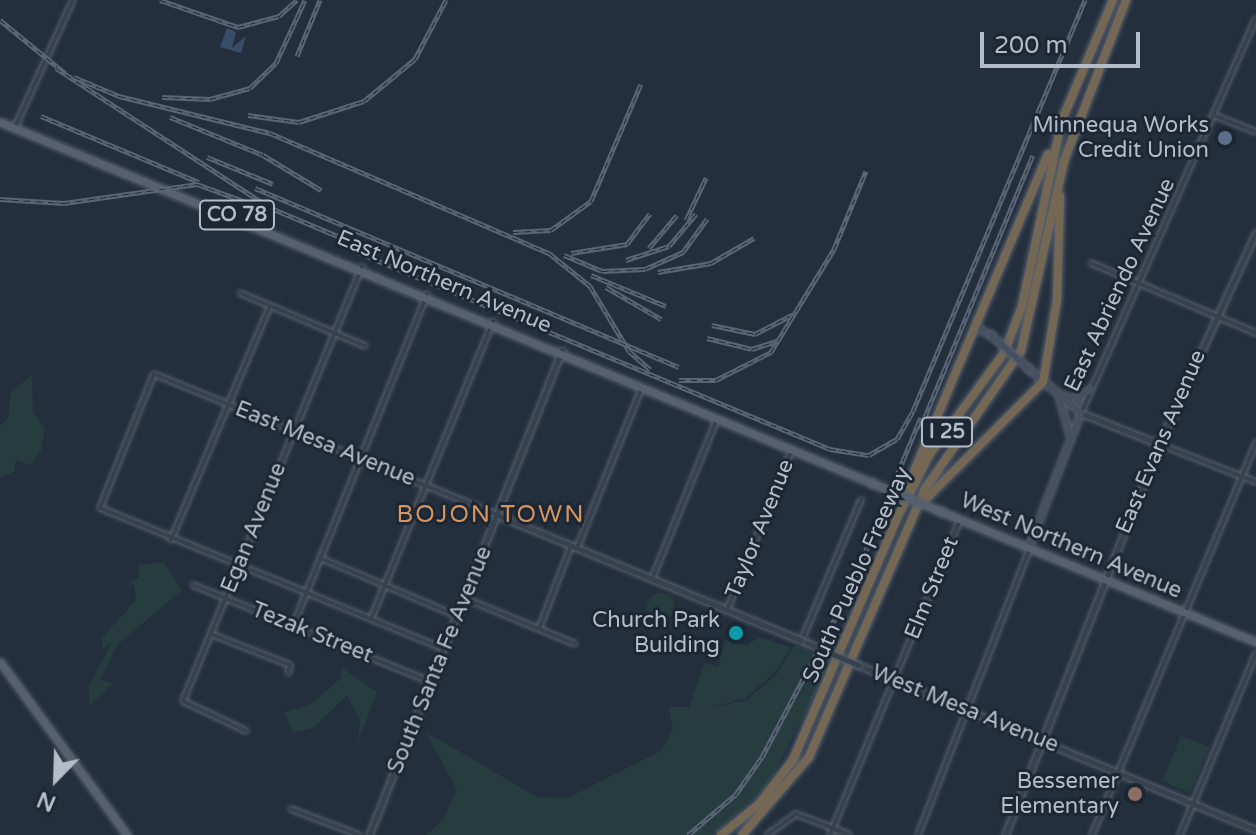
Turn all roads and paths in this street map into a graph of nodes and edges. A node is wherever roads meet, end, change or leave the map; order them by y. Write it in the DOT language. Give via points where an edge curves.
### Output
graph roads {
  1 [pos="73,0"];
  2 [pos="1113,0"];
  3 [pos="1126,0"];
  4 [pos="1256,19"];
  5 [pos="1216,116"];
  6 [pos="1062,120"];
  7 [pos="0,122"];
  8 [pos="16,125"];
  9 [pos="1256,132"];
  10 [pos="1064,161"];
  11 [pos="1256,232"];
  12 [pos="1091,263"];
  13 [pos="362,266"];
  14 [pos="1138,284"];
  15 [pos="240,293"];
  16 [pos="427,294"];
  17 [pos="270,306"];
  18 [pos="1218,317"];
  19 [pos="493,321"];
  20 [pos="979,329"];
  21 [pos="334,333"];
  22 [pos="1256,333"];
  23 [pos="365,346"];
  24 [pos="562,350"];
  25 [pos="1043,382"];
  26 [pos="643,385"];
  27 [pos="1091,389"];
  28 [pos="1056,393"];
  29 [pos="228,404"];
  30 [pos="1081,413"];
  31 [pos="718,417"];
  32 [pos="294,431"];
  33 [pos="1070,440"];
  34 [pos="1256,442"];
  35 [pos="1159,444"];
  36 [pos="793,448"];
  37 [pos="360,459"];
  38 [pos="1241,477"];
  39 [pos="1256,482"];
  40 [pos="872,483"];
  41 [pos="426,486"];
  42 [pos="861,500"];
  43 [pos="497,515"];
  44 [pos="898,516"];
  45 [pos="960,519"];
  46 [pos="909,528"];
  47 [pos="171,540"];
  48 [pos="574,547"];
  49 [pos="1029,547"];
  50 [pos="320,558"];
  51 [pos="239,565"];
  52 [pos="652,579"];
  53 [pos="1107,580"];
  54 [pos="193,585"];
  55 [pos="385,586"];
  56 [pos="306,593"];
  57 [pos="225,598"];
  58 [pos="464,598"];
  59 [pos="727,610"];
  60 [pos="1186,613"];
  61 [pos="457,616"];
  62 [pos="371,619"];
  63 [pos="293,626"];
  64 [pos="539,629"];
  65 [pos="211,634"];
  66 [pos="804,635"];
  67 [pos="1256,642"];
  68 [pos="807,643"];
  69 [pos="575,644"];
  70 [pos="444,649"];
  71 [pos="1256,653"];
  72 [pos="0,662"];
  73 [pos="288,673"];
  74 [pos="895,680"];
  75 [pos="431,682"];
  76 [pos="969,710"];
  77 [pos="246,731"];
  78 [pos="1044,741"];
  79 [pos="1118,773"];
  80 [pos="1193,804"];
  81 [pos="291,809"];
  82 [pos="1256,830"];
  83 [pos="832,832"];
  84 [pos="127,835"];
  85 [pos="359,835"];
  86 [pos="369,835"];
  87 [pos="721,835"];
  88 [pos="742,835"];
  89 [pos="767,835"];
  90 [pos="849,835"];
  91 [pos="918,835"];
  92 [pos="1005,835"];
  93 [pos="1092,835"];
  94 [pos="1180,835"];
  1 -- 8 [label="street"];
  2 -- 6 [label="highway, South Pueblo Freeway / I 25"];
  3 -- 10 [label="highway, South Pueblo Freeway / I 25"];
  4 -- 5 [label="street, East Abriendo Avenue"];
  5 -- 9 [label="street"];
  5 -- 14 [label="street, East Abriendo Avenue"];
  6 -- 20 [label="highway"];
  6 -- 44 [label="highway, South Pueblo Freeway / I 25" via="1014,332"];
  7 -- 8 [label="main road, East Northern Avenue / CO 78"];
  8 -- 13 [label="main road, East Northern Avenue / CO 78"];
  10 -- 25 [label="highway" via="1057,300"];
  10 -- 46 [label="highway, South Pueblo Freeway / I 25" via="1021,351 942,461"];
  11 -- 18 [label="street, East Evans Avenue"];
  12 -- 14 [label="street"];
  13 -- 16 [label="main road, East Northern Avenue / CO 78"];
  13 -- 21 [label="street, Egan Avenue"];
  14 -- 18 [label="street"];
  14 -- 27 [label="street, East Abriendo Avenue"];
  15 -- 17 [label="street"];
  16 -- 19 [label="main road, East Northern Avenue / CO 78"];
  16 -- 37 [label="street"];
  17 -- 21 [label="street"];
  17 -- 29 [label="street"];
  18 -- 22 [label="street"];
  18 -- 35 [label="street, East Evans Avenue"];
  19 -- 24 [label="main road, East Northern Avenue / CO 78"];
  19 -- 41 [label="street"];
  20 -- 25 [label="main road, bridge"];
  20 -- 44 [label="highway"];
  21 -- 23 [label="street"];
  21 -- 32 [label="street, Egan Avenue"];
  24 -- 26 [label="main road, East Northern Avenue / CO 78"];
  24 -- 43 [label="street, South Santa Fe Avenue"];
  25 -- 28 [label="main road"];
  25 -- 46 [label="highway" via="950,468"];
  26 -- 31 [label="main road, East Northern Avenue / CO 78"];
  26 -- 48 [label="street"];
  27 -- 28 [label="main road" via="1076,399"];
  27 -- 30 [label="street, East Abriendo Avenue"];
  28 -- 30 [label="main road"];
  28 -- 33 [label="main road" via="1068,415"];
  29 -- 32 [label="street, East Mesa Avenue"];
  29 -- 47 [label="street"];
  29 -- 47 [label="street, East Mesa Avenue" via="154,374 100,508"];
  30 -- 33 [label="main road, East Abriendo Avenue"];
  30 -- 35 [label="street"];
  31 -- 36 [label="main road, East Northern Avenue / CO 78"];
  31 -- 52 [label="street"];
  32 -- 37 [label="street, East Mesa Avenue"];
  32 -- 51 [label="street, Egan Avenue"];
  33 -- 49 [label="main road, East Abriendo Avenue"];
  34 -- 38 [label="street"];
  35 -- 38 [label="street"];
  35 -- 53 [label="street, East Evans Avenue"];
  36 -- 40 [label="main road, East Northern Avenue / CO 78"];
  36 -- 59 [label="street, Taylor Avenue"];
  37 -- 41 [label="street, East Mesa Avenue"];
  37 -- 50 [label="street"];
  38 -- 39 [label="street"];
  38 -- 60 [label="street"];
  40 -- 45 [label="main road, West Northern Avenue / CO 78, bridge"];
  41 -- 43 [label="street, East Mesa Avenue"];
  41 -- 55 [label="street"];
  42 -- 66 [label="street"];
  43 -- 48 [label="street, East Mesa Avenue"];
  43 -- 58 [label="street, South Santa Fe Avenue"];
  44 -- 87 [label="highway, South Pueblo Freeway / I 25" via="793,760 759,804"];
  45 -- 49 [label="main road, West Northern Avenue / CO 78"];
  45 -- 74 [label="street, Elm Street"];
  46 -- 88 [label="highway, South Pueblo Freeway / I 25" via="809,757"];
  47 -- 51 [label="street"];
  48 -- 52 [label="street, East Mesa Avenue"];
  48 -- 64 [label="street"];
  49 -- 53 [label="main road, West Northern Avenue / CO 78"];
  49 -- 76 [label="street, East Abriendo Avenue" via="1030,559"];
  50 -- 55 [label="street"];
  50 -- 56 [label="street"];
  51 -- 56 [label="street"];
  51 -- 57 [label="street, Egan Avenue"];
  52 -- 59 [label="street, East Mesa Avenue"];
  53 -- 60 [label="main road, West Northern Avenue / CO 78"];
  53 -- 78 [label="street, East Evans Avenue"];
  54 -- 57 [label="street, Tezak Street"];
  55 -- 61 [label="street"];
  55 -- 62 [label="street"];
  56 -- 62 [label="street"];
  56 -- 63 [label="street"];
  57 -- 63 [label="street, Tezak Street"];
  57 -- 65 [label="street, Egan Avenue"];
  58 -- 61 [label="street, South Santa Fe Avenue"];
  58 -- 64 [label="street"];
  59 -- 68 [label="street, East Mesa Avenue"];
  60 -- 67 [label="main road, West Northern Avenue / CO 78"];
  60 -- 79 [label="street"];
  61 -- 70 [label="street, South Santa Fe Avenue"];
  62 -- 70 [label="street"];
  63 -- 75 [label="street, Tezak Street"];
  64 -- 69 [label="street"];
  65 -- 73 [label="street" via="290,665"];
  65 -- 77 [label="street, Egan Avenue" via="183,701"];
  68 -- 74 [label="street, West Mesa Avenue, bridge"];
  70 -- 75 [label="street, South Santa Fe Avenue"];
  71 -- 80 [label="street"];
  72 -- 84 [label="main road"];
  74 -- 76 [label="street, West Mesa Avenue"];
  74 -- 83 [label="street, Elm Street"];
  75 -- 86 [label="street, South Santa Fe Avenue"];
  76 -- 78 [label="street, West Mesa Avenue"];
  76 -- 91 [label="street, East Abriendo Avenue"];
  78 -- 79 [label="street, West Mesa Avenue"];
  78 -- 92 [label="street, East Evans Avenue"];
  79 -- 80 [label="street, West Mesa Avenue"];
  79 -- 93 [label="street"];
  80 -- 82 [label="street, West Mesa Avenue"];
  80 -- 94 [label="street"];
  81 -- 85 [label="street"];
  83 -- 89 [label="street" via="796,814"];
  83 -- 90 [label="street"];
}
